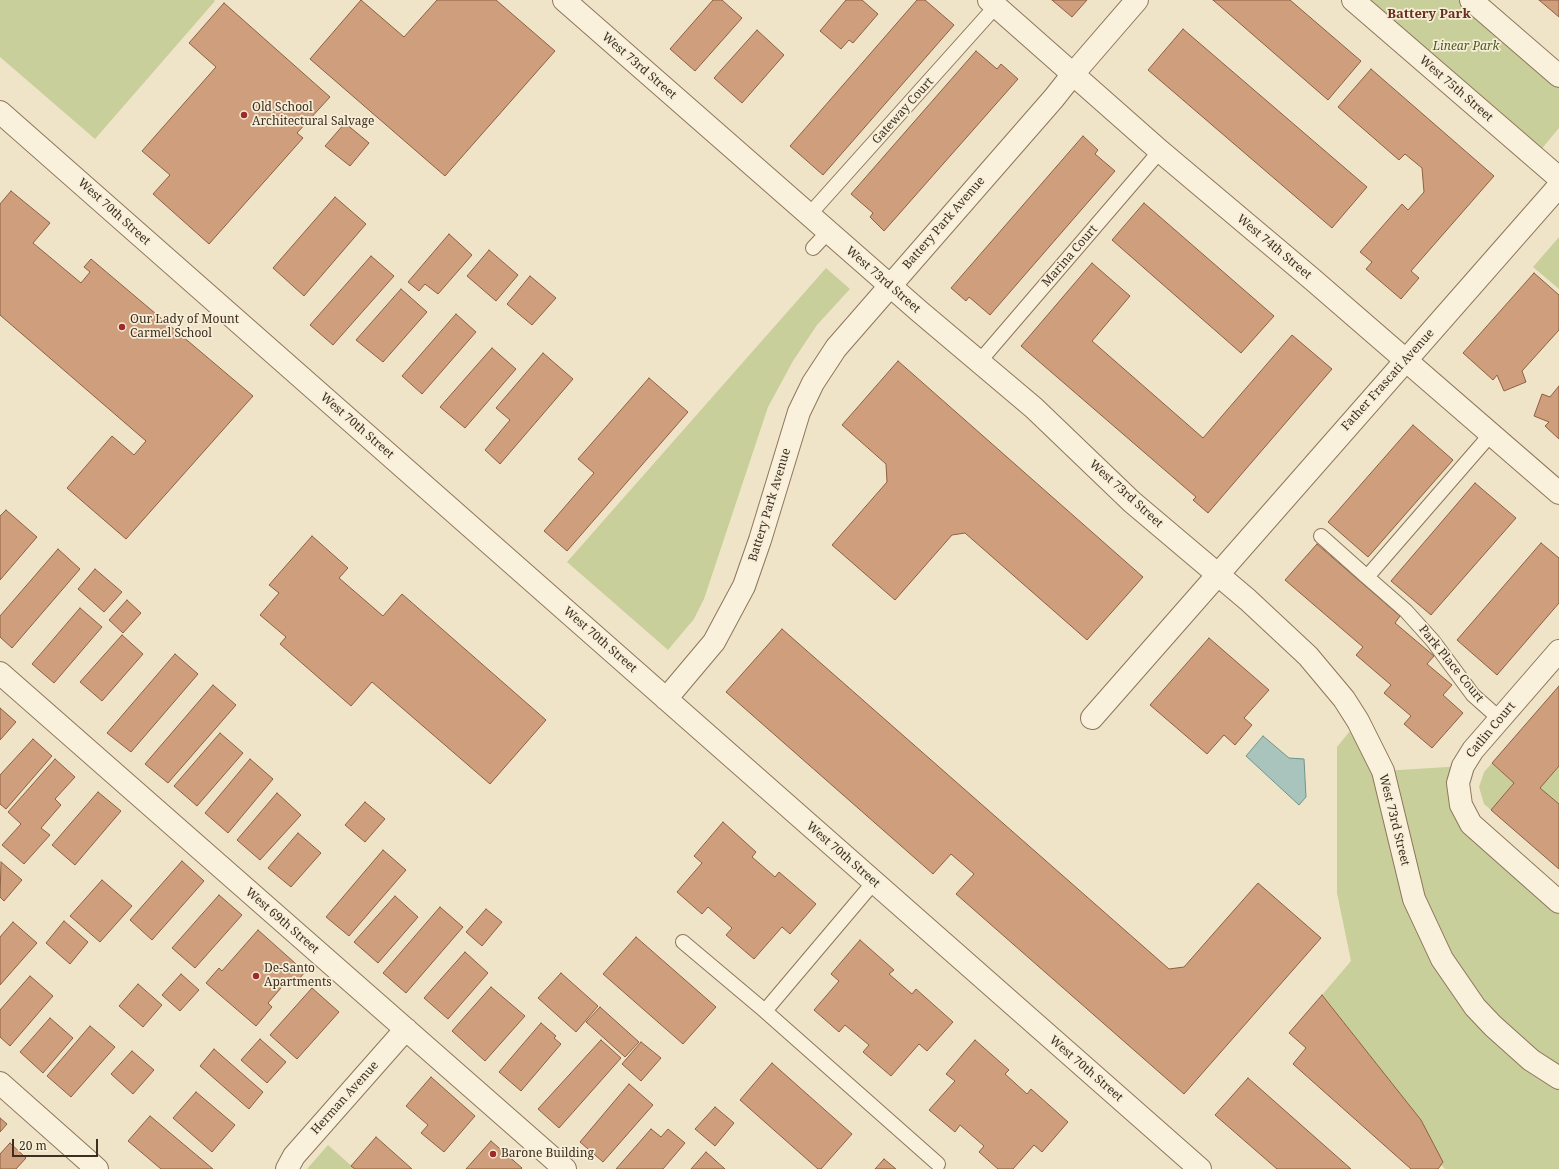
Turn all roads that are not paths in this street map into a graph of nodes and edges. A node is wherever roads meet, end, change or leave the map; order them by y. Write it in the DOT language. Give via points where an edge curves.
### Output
graph roads {
  1 [pos="564,0"];
  2 [pos="1137,0"];
  3 [pos="1353,0"];
  4 [pos="1471,0"];
  5 [pos="992,3"];
  6 [pos="1073,74"];
  7 [pos="1559,76"];
  8 [pos="0,112"];
  9 [pos="1160,151"];
  10 [pos="1559,178"];
  11 [pos="1559,186"];
  12 [pos="809,215"];
  13 [pos="828,232"];
  14 [pos="813,248"];
  15 [pos="889,285"];
  16 [pos="1406,360"];
  17 [pos="979,362"];
  18 [pos="1491,434"];
  19 [pos="1559,493"];
  20 [pos="1321,536"];
  21 [pos="1217,574"];
  22 [pos="1367,577"];
  23 [pos="1559,651"];
  24 [pos="0,673"];
  25 [pos="666,699"];
  26 [pos="1092,718"];
  27 [pos="1500,720"];
  28 [pos="874,882"];
  29 [pos="1559,902"];
  30 [pos="683,942"];
  31 [pos="765,1011"];
  32 [pos="406,1029"];
  33 [pos="1559,1078"];
  34 [pos="0,1083"];
  35 [pos="938,1164"];
  36 [pos="97,1169"];
  37 [pos="287,1169"];
  38 [pos="565,1169"];
  39 [pos="1200,1169"];
  1 -- 12 [label="street, West 73rd Street"];
  2 -- 6 [label="street, Battery Park Avenue"];
  3 -- 10 [label="street, West 75th Street"];
  4 -- 7 [label="street"];
  5 -- 6 [label="street, West 74th Street"];
  5 -- 12 [label="lane, Gateway Court"];
  6 -- 9 [label="street, West 74th Street"];
  6 -- 15 [label="street, Battery Park Avenue"];
  8 -- 25 [label="street, West 70th Street"];
  9 -- 16 [label="street, West 74th Street"];
  9 -- 17 [label="lane, Marina Court"];
  11 -- 16 [label="street, Father Frascati Avenue"];
  12 -- 13 [label="street, West 73rd Street"];
  13 -- 14 [label="lane"];
  13 -- 15 [label="street, West 73rd Street"];
  15 -- 17 [label="street, West 73rd Street"];
  15 -- 25 [label="street, Battery Park Avenue" via="836,348 813,384 799,412 744,586 714,642"];
  16 -- 18 [label="street, West 74th Street"];
  16 -- 21 [label="street, Father Frascati Avenue"];
  17 -- 21 [label="street, West 73rd Street" via="1034,408 1132,502"];
  18 -- 19 [label="street, West 74th Street"];
  18 -- 22 [label="lane"];
  20 -- 22 [label="lane, Park Place Court"];
  21 -- 26 [label="street, Father Frascati Avenue"];
  21 -- 33 [label="street, West 73rd Street" via="1308,656 1344,699 1383,771 1414,899 1442,959 1476,1007 1493,1026 1531,1060"];
  22 -- 27 [label="lane, Park Place Court" via="1415,621 1473,695"];
  23 -- 27 [label="street, Catlin Court"];
  24 -- 32 [label="street, West 69th Street"];
  25 -- 28 [label="street, West 70th Street"];
  27 -- 29 [label="street, Catlin Court" via="1473,750 1463,766 1458,783 1461,805 1471,824"];
  28 -- 31 [label="lane"];
  28 -- 39 [label="street, West 70th Street"];
  30 -- 31 [label="lane"];
  31 -- 35 [label="lane"];
  32 -- 37 [label="street, Herman Avenue" via="294,1156"];
  32 -- 38 [label="street, West 69th Street"];
  34 -- 36 [label="street"];
}
